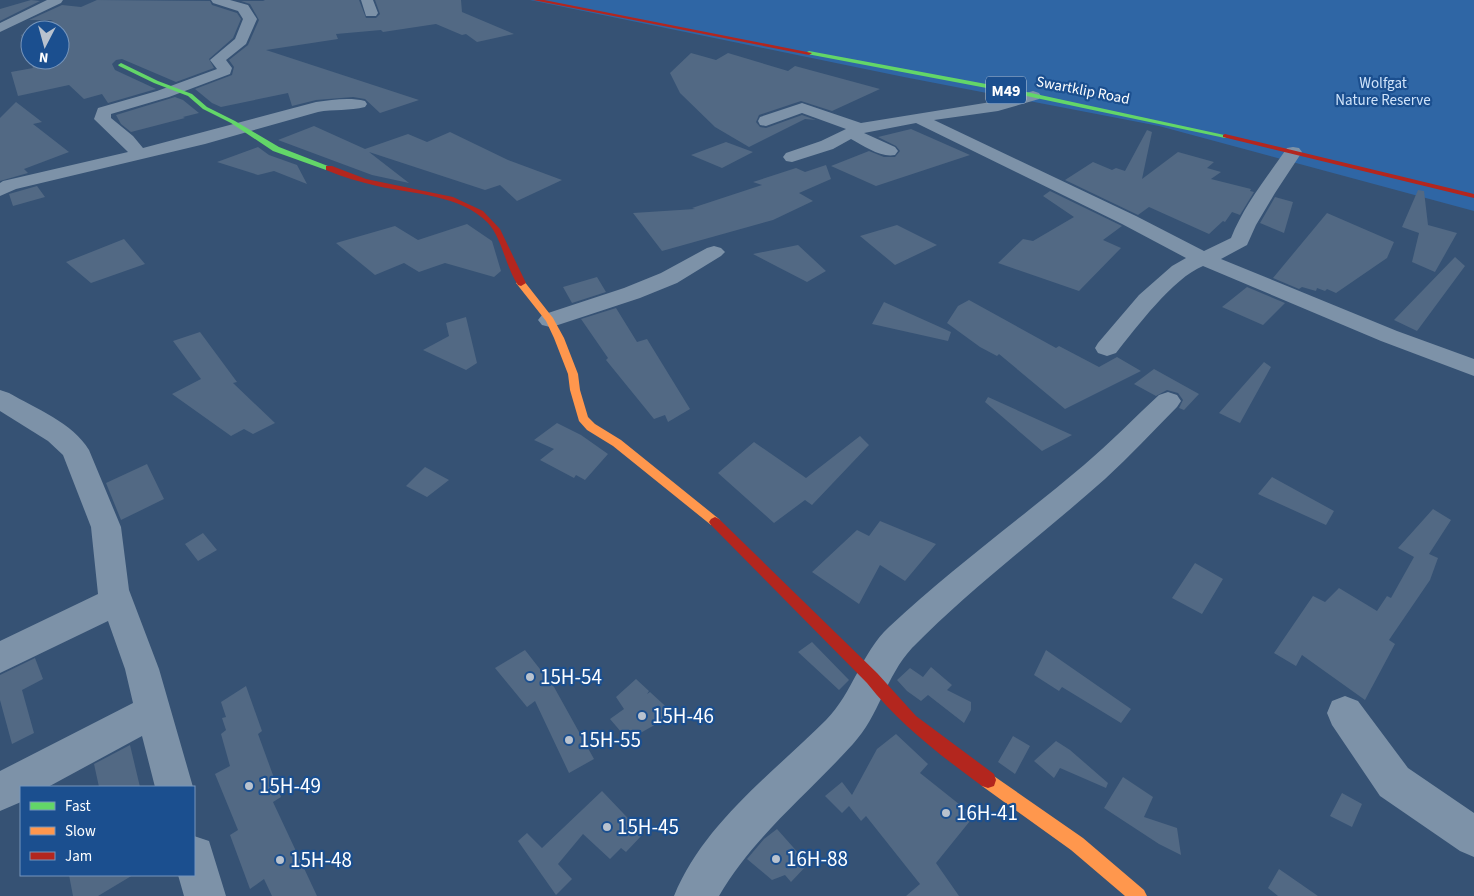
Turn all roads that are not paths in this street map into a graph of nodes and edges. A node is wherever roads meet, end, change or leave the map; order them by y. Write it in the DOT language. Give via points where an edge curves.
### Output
graph roads {
  1 [pos="56,0"];
  2 [pos="217,0"];
  3 [pos="536,0"];
  4 [pos="0,28"];
  5 [pos="121,65"];
  6 [pos="178,88"];
  7 [pos="1033,96"];
  8 [pos="360,104"];
  9 [pos="920,118"];
  10 [pos="766,122"];
  11 [pos="242,129"];
  12 [pos="855,131"];
  13 [pos="890,151"];
  14 [pos="1294,152"];
  15 [pos="138,155"];
  16 [pos="792,157"];
  17 [pos="0,190"];
  18 [pos="1474,196"];
  19 [pos="714,252"];
  20 [pos="1204,259"];
  21 [pos="550,320"];
  22 [pos="1107,348"];
  23 [pos="1474,368"];
  24 [pos="0,399"];
  25 [pos="1168,401"];
  26 [pos="116,601"];
  27 [pos="0,658"];
  28 [pos="872,678"];
  29 [pos="152,712"];
  30 [pos="1345,713"];
  31 [pos="174,786"];
  32 [pos="0,792"];
  33 [pos="1474,837"];
  34 [pos="195,860"];
  35 [pos="205,896"];
  36 [pos="694,896"];
  37 [pos="1138,896"];
  1 -- 4 [label="street"];
  2 -- 6 [label="street" via="242,8 248,14 250,19 241,41 217,60 225,71"];
  3 -- 7 [label="street, Swartklip Road / M49"];
  5 -- 6 [label="street" via="156,82"];
  6 -- 11 [label="street"];
  6 -- 15 [label="street" via="104,111 102,119 134,146"];
  7 -- 9 [label="street" via="998,106"];
  7 -- 14 [label="street, Swartklip Road / M49"];
  8 -- 11 [label="street" via="316,107"];
  9 -- 12 [label="street"];
  9 -- 20 [label="street"];
  10 -- 12 [label="street" via="802,108"];
  11 -- 15 [label="street"];
  11 -- 21 [label="street" via="276,149 364,181 444,198 474,208 490,220 503,239 514,273"];
  12 -- 13 [label="street"];
  12 -- 16 [label="street"];
  14 -- 18 [label="street, Swartklip Road / M49"];
  14 -- 20 [label="street" via="1265,193 1240,240 1228,250"];
  15 -- 17 [label="street"];
  19 -- 21 [label="street" via="669,278"];
  20 -- 22 [label="street" via="1189,264 1147,300"];
  20 -- 23 [label="street"];
  21 -- 28 [label="street" via="573,374 583,418 725,530"];
  24 -- 26 [label="street" via="58,434 74,450 106,526"];
  25 -- 28 [label="street" via="1095,471 979,567 900,638"];
  26 -- 27 [label="street"];
  26 -- 29 [label="street" via="142,669"];
  28 -- 36 [label="street" via="855,714 841,732 752,819 720,855"];
  28 -- 37 [label="street" via="911,722 1077,844"];
  29 -- 31 [label="street"];
  29 -- 32 [label="street"];
  30 -- 33 [label="street" via="1394,782"];
  34 -- 35 [label="street"];
}
